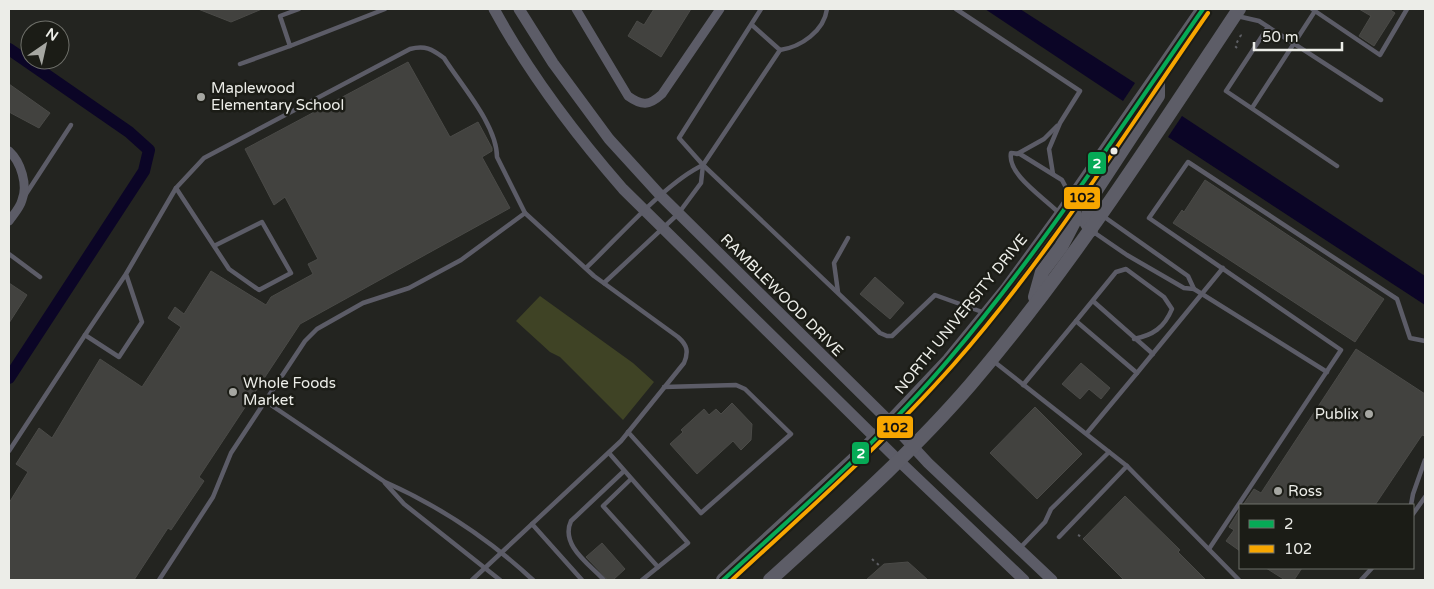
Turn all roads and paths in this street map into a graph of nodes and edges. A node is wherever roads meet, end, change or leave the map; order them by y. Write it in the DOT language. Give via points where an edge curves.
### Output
graph roads {
  1 [pos="299,9"];
  2 [pos="385,9"];
  3 [pos="494,9"];
  4 [pos="519,9"];
  5 [pos="576,9"];
  6 [pos="720,9"];
  7 [pos="761,9"];
  8 [pos="827,9"];
  9 [pos="956,9"];
  10 [pos="1203,9"];
  11 [pos="1407,9"];
  12 [pos="1314,10"];
  13 [pos="1237,12"];
  14 [pos="752,25"];
  15 [pos="1268,27"];
  16 [pos="1236,30"];
  17 [pos="1295,44"];
  18 [pos="290,46"];
  19 [pos="1237,48"];
  20 [pos="780,50"];
  21 [pos="240,64"];
  22 [pos="1158,76"];
  23 [pos="1381,100"];
  24 [pos="1252,108"];
  25 [pos="1060,123"];
  26 [pos="71,124"];
  27 [pos="9,151"];
  28 [pos="1017,154"];
  29 [pos="703,165"];
  30 [pos="1337,166"];
  31 [pos="1053,174"];
  32 [pos="176,188"];
  33 [pos="661,196"];
  34 [pos="1072,198"];
  35 [pos="23,200"];
  36 [pos="645,212"];
  37 [pos="524,213"];
  38 [pos="678,214"];
  39 [pos="1061,215"];
  40 [pos="1101,215"];
  41 [pos="9,221"];
  42 [pos="662,228"];
  43 [pos="1091,230"];
  44 [pos="848,238"];
  45 [pos="214,246"];
  46 [pos="9,254"];
  47 [pos="586,268"];
  48 [pos="1223,268"];
  49 [pos="126,274"];
  50 [pos="40,276"];
  51 [pos="604,283"];
  52 [pos="1194,289"];
  53 [pos="838,292"];
  54 [pos="1204,295"];
  55 [pos="1093,301"];
  56 [pos="1033,305"];
  57 [pos="987,313"];
  58 [pos="1076,321"];
  59 [pos="85,335"];
  60 [pos="1134,339"];
  61 [pos="1425,341"];
  62 [pos="1153,354"];
  63 [pos="991,359"];
  64 [pos="1327,372"];
  65 [pos="1137,373"];
  66 [pos="1023,384"];
  67 [pos="664,387"];
  68 [pos="265,400"];
  69 [pos="891,423"];
  70 [pos="628,432"];
  71 [pos="1087,433"];
  72 [pos="876,438"];
  73 [pos="913,447"];
  74 [pos="9,451"];
  75 [pos="1109,452"];
  76 [pos="609,453"];
  77 [pos="899,460"];
  78 [pos="1425,460"];
  79 [pos="1127,466"];
  80 [pos="624,471"];
  81 [pos="631,479"];
  82 [pos="385,482"];
  83 [pos="1425,497"];
  84 [pos="1411,504"];
  85 [pos="1414,513"];
  86 [pos="532,524"];
  87 [pos="1078,535"];
  88 [pos="1059,537"];
  89 [pos="1084,538"];
  90 [pos="1019,549"];
  91 [pos="1209,549"];
  92 [pos="502,552"];
  93 [pos="872,559"];
  94 [pos="658,567"];
  95 [pos="881,567"];
  96 [pos="485,568"];
  97 [pos="1371,569"];
  98 [pos="1236,579"];
  99 [pos="158,580"];
  100 [pos="472,580"];
  101 [pos="500,580"];
  102 [pos="533,580"];
  103 [pos="582,580"];
  104 [pos="604,580"];
  105 [pos="642,580"];
  106 [pos="723,580"];
  107 [pos="770,580"];
  108 [pos="1024,580"];
  109 [pos="1052,580"];
  110 [pos="1361,580"];
  1 -- 18 [label="lane" via="280,16"];
  2 -- 18 [label="lane"];
  3 -- 36 [label="street" via="507,33 586,146"];
  4 -- 33 [label="street, RAMBLEWOOD DRIVE" via="553,63 609,139"];
  5 -- 6 [label="street" via="628,96 639,104 651,104 662,94"];
  7 -- 14 [label="lane"];
  8 -- 20 [label="lane" via="826,17 814,34 794,48"];
  9 -- 25 [label="lane" via="1080,91"];
  10 -- 22 [label="main road, NORTH UNIVERSITY DRIVE"];
  11 -- 12 [label="lane" via="1380,55"];
  12 -- 17 [label="lane"];
  13 -- 15 [label="lane"];
  13 -- 40 [label="main road"];
  14 -- 20 [label="lane"];
  14 -- 29 [label="lane" via="679,138"];
  15 -- 17 [label="lane"];
  15 -- 24 [label="lane" via="1226,90"];
  16 -- 19 [label="path" via="1241,35 1234,46"];
  17 -- 23 [label="lane"];
  17 -- 24 [label="lane"];
  18 -- 21 [label="lane"];
  20 -- 29 [label="lane"];
  22 -- 34 [label="main road, NORTH UNIVERSITY DRIVE"];
  22 -- 43 [label="main road" via="1158,96 1093,195 1086,222"];
  24 -- 30 [label="lane"];
  25 -- 28 [label="lane" via="1044,139"];
  25 -- 31 [label="lane" via="1050,149"];
  26 -- 35 [label="lane"];
  27 -- 35 [label="street" via="21,167"];
  28 -- 31 [label="lane"];
  28 -- 39 [label="lane" via="1011,153 1014,172"];
  29 -- 33 [label="lane"];
  29 -- 38 [label="lane" via="701,183"];
  29 -- 53 [label="lane"];
  31 -- 34 [label="lane" via="1062,180"];
  32 -- 37 [label="lane" via="204,158 421,46 444,58 490,129 497,157"];
  32 -- 45 [label="lane"];
  32 -- 49 [label="lane"];
  33 -- 36 [label="lane"];
  33 -- 38 [label="street, RAMBLEWOOD DRIVE"];
  34 -- 39 [label="main road, NORTH UNIVERSITY DRIVE"];
  34 -- 56 [label="main road" via="1075,220 1061,248 1042,272"];
  35 -- 41 [label="street"];
  36 -- 42 [label="street"];
  36 -- 47 [label="lane"];
  37 -- 47 [label="lane"];
  37 -- 68 [label="lane" via="461,260 409,288 364,303 316,329 304,341"];
  38 -- 42 [label="lane"];
  38 -- 69 [label="street, RAMBLEWOOD DRIVE"];
  39 -- 57 [label="main road, NORTH UNIVERSITY DRIVE"];
  40 -- 43 [label="main road"];
  40 -- 52 [label="lane" via="1188,276"];
  42 -- 51 [label="lane"];
  42 -- 72 [label="street"];
  43 -- 52 [label="lane" via="1184,288"];
  43 -- 56 [label="main road"];
  44 -- 53 [label="lane" via="834,263"];
  45 -- 45 [label="lane" via="229,269 259,290 291,273 262,222"];
  46 -- 50 [label="lane"];
  47 -- 51 [label="lane"];
  48 -- 54 [label="lane"];
  48 -- 61 [label="lane" via="1149,218 1188,162 1397,299 1410,338"];
  48 -- 64 [label="lane" via="1341,350"];
  49 -- 59 [label="lane"];
  49 -- 59 [label="lane" via="142,322 119,357"];
  51 -- 67 [label="lane" via="685,344 688,354 684,363"];
  52 -- 54 [label="lane"];
  53 -- 57 [label="lane" via="887,336 892,336 935,295"];
  54 -- 62 [label="lane"];
  54 -- 64 [label="lane"];
  55 -- 58 [label="lane"];
  55 -- 60 [label="lane"];
  55 -- 60 [label="lane" via="1116,272 1126,268 1164,297 1172,310 1168,319 1156,332"];
  56 -- 63 [label="main road"];
  57 -- 69 [label="main road, NORTH UNIVERSITY DRIVE"];
  58 -- 65 [label="lane"];
  58 -- 66 [label="lane"];
  59 -- 74 [label="lane"];
  60 -- 62 [label="lane"];
  62 -- 65 [label="lane"];
  63 -- 66 [label="lane"];
  63 -- 73 [label="main road"];
  64 -- 91 [label="lane"];
  65 -- 71 [label="lane"];
  66 -- 71 [label="lane"];
  67 -- 70 [label="lane"];
  67 -- 70 [label="lane" via="736,384 791,434 701,513"];
  68 -- 82 [label="lane"];
  68 -- 99 [label="lane" via="231,453 213,498"];
  69 -- 72 [label="main road, NORTH UNIVERSITY DRIVE"];
  69 -- 73 [label="street, RAMBLEWOOD DRIVE"];
  70 -- 76 [label="lane"];
  71 -- 75 [label="lane"];
  72 -- 77 [label="street"];
  72 -- 106 [label="main road, NORTH UNIVERSITY DRIVE"];
  73 -- 77 [label="main road"];
  73 -- 90 [label="street, RAMBLEWOOD DRIVE"];
  75 -- 79 [label="lane"];
  75 -- 90 [label="lane" via="1052,508 1045,522"];
  76 -- 80 [label="lane"];
  76 -- 86 [label="lane"];
  77 -- 107 [label="main road"];
  77 -- 108 [label="street"];
  78 -- 84 [label="lane"];
  79 -- 88 [label="lane"];
  79 -- 91 [label="lane"];
  80 -- 81 [label="lane"];
  80 -- 104 [label="lane" via="571,521 568,528 571,546"];
  81 -- 94 [label="lane" via="603,506"];
  81 -- 94 [label="lane" via="688,543"];
  82 -- 92 [label="lane" via="407,492"];
  82 -- 96 [label="lane" via="404,504"];
  83 -- 85 [label="lane"];
  86 -- 92 [label="lane"];
  86 -- 103 [label="lane"];
  87 -- 89 [label="path"];
  90 -- 109 [label="street, RAMBLEWOOD DRIVE"];
  91 -- 98 [label="lane"];
  92 -- 96 [label="lane"];
  92 -- 102 [label="lane"];
  93 -- 95 [label="path"];
  94 -- 105 [label="lane"];
  96 -- 100 [label="lane"];
  96 -- 101 [label="lane"];
  97 -- 110 [label="lane"];
}
